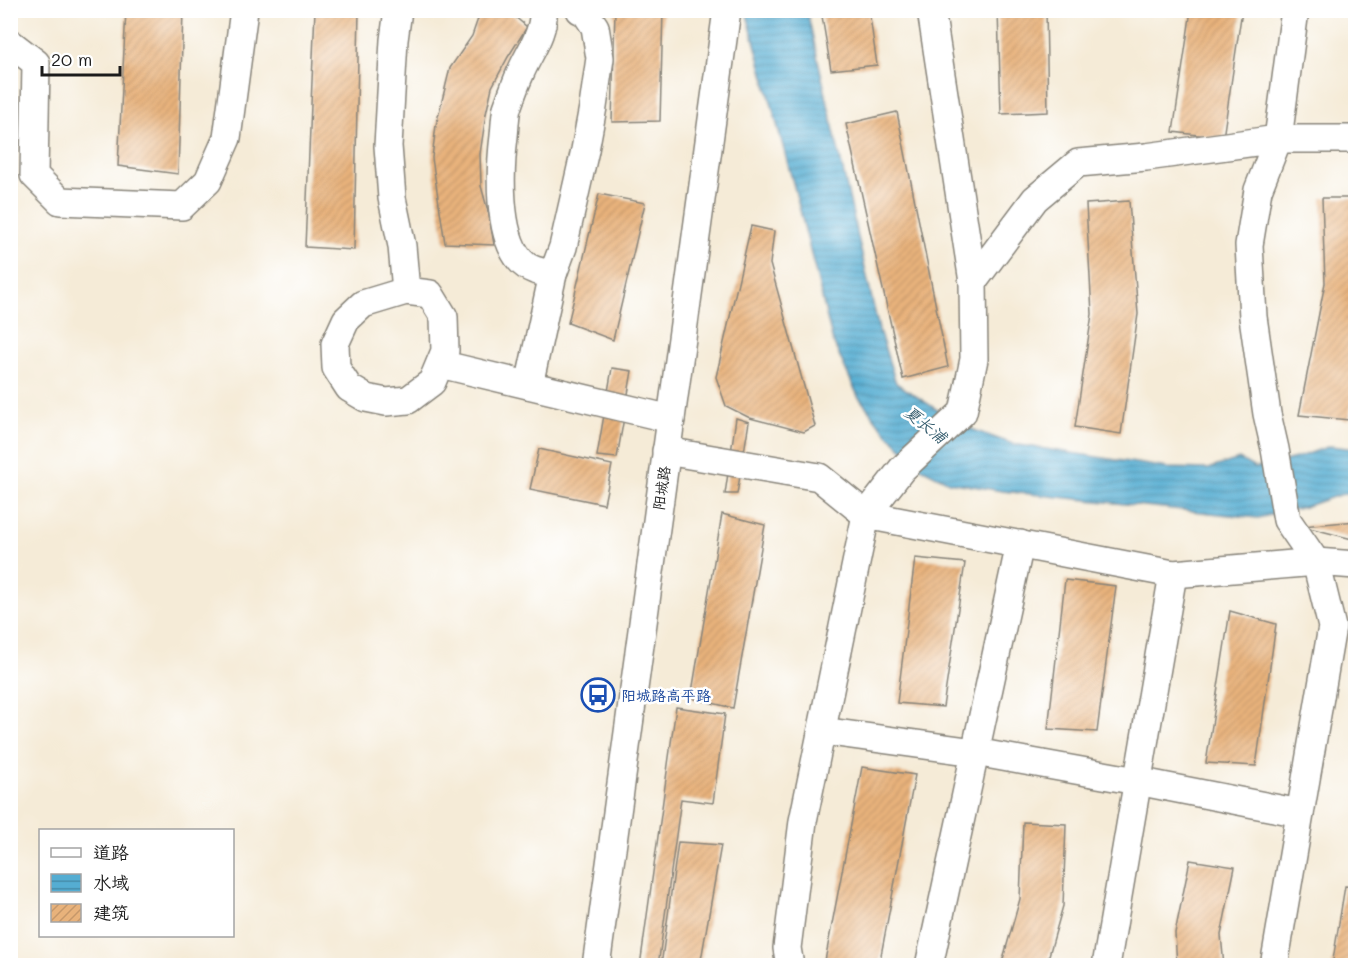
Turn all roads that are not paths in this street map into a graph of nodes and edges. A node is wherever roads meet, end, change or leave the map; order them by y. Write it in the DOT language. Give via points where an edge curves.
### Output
graph roads {
  1 [pos="244,10"];
  2 [pos="398,10"];
  3 [pos="543,10"];
  4 [pos="580,10"];
  5 [pos="727,10"];
  6 [pos="931,10"];
  7 [pos="1295,10"];
  8 [pos="10,43"];
  9 [pos="1278,139"];
  10 [pos="1356,139"];
  11 [pos="553,274"];
  12 [pos="973,282"];
  13 [pos="406,291"];
  14 [pos="440,363"];
  15 [pos="529,385"];
  16 [pos="671,419"];
  17 [pos="666,451"];
  18 [pos="866,515"];
  19 [pos="1020,544"];
  20 [pos="1316,562"];
  21 [pos="1356,565"];
  22 [pos="1173,574"];
  23 [pos="822,731"];
  24 [pos="975,752"];
  25 [pos="1137,781"];
  26 [pos="1300,813"];
  27 [pos="596,966"];
  28 [pos="790,966"];
  29 [pos="929,966"];
  30 [pos="1106,966"];
  31 [pos="1274,966"];
  1 -- 8 [label="street" via="227,138 208,181 182,206 60,201 34,175 36,63"];
  2 -- 13 [label="street" via="388,146"];
  3 -- 11 [label="street" via="544,19 506,111 501,176 510,244 520,261 536,272"];
  4 -- 11 [label="street" via="595,27 600,58 585,150 563,248"];
  5 -- 16 [label="street, 阳城路"];
  6 -- 12 [label="street"];
  7 -- 9 [label="street"];
  9 -- 10 [label="street"];
  9 -- 12 [label="street" via="1078,163 1035,199"];
  9 -- 20 [label="street" via="1258,190 1249,245 1253,317 1287,520"];
  11 -- 15 [label="street"];
  12 -- 18 [label="street" via="974,359 963,412 902,469"];
  13 -- 14 [label="street" via="430,294 444,317 445,351"];
  13 -- 14 [label="street" via="363,304 346,320 335,344 336,368 350,388 366,398 386,402 408,400 432,382"];
  14 -- 15 [label="street"];
  15 -- 16 [label="street"];
  16 -- 17 [label="street, 阳城路"];
  17 -- 18 [label="street" via="819,477"];
  17 -- 27 [label="street, 阳城路"];
  18 -- 19 [label="street"];
  18 -- 23 [label="street"];
  19 -- 22 [label="street"];
  19 -- 24 [label="street"];
  20 -- 21 [label="street"];
  20 -- 22 [label="street"];
  20 -- 26 [label="street" via="1332,627"];
  22 -- 25 [label="street"];
  23 -- 24 [label="street"];
  23 -- 28 [label="street" via="803,821 786,948"];
  24 -- 25 [label="street"];
  24 -- 29 [label="street"];
  25 -- 26 [label="street"];
  25 -- 30 [label="street"];
  26 -- 31 [label="street"];
}
